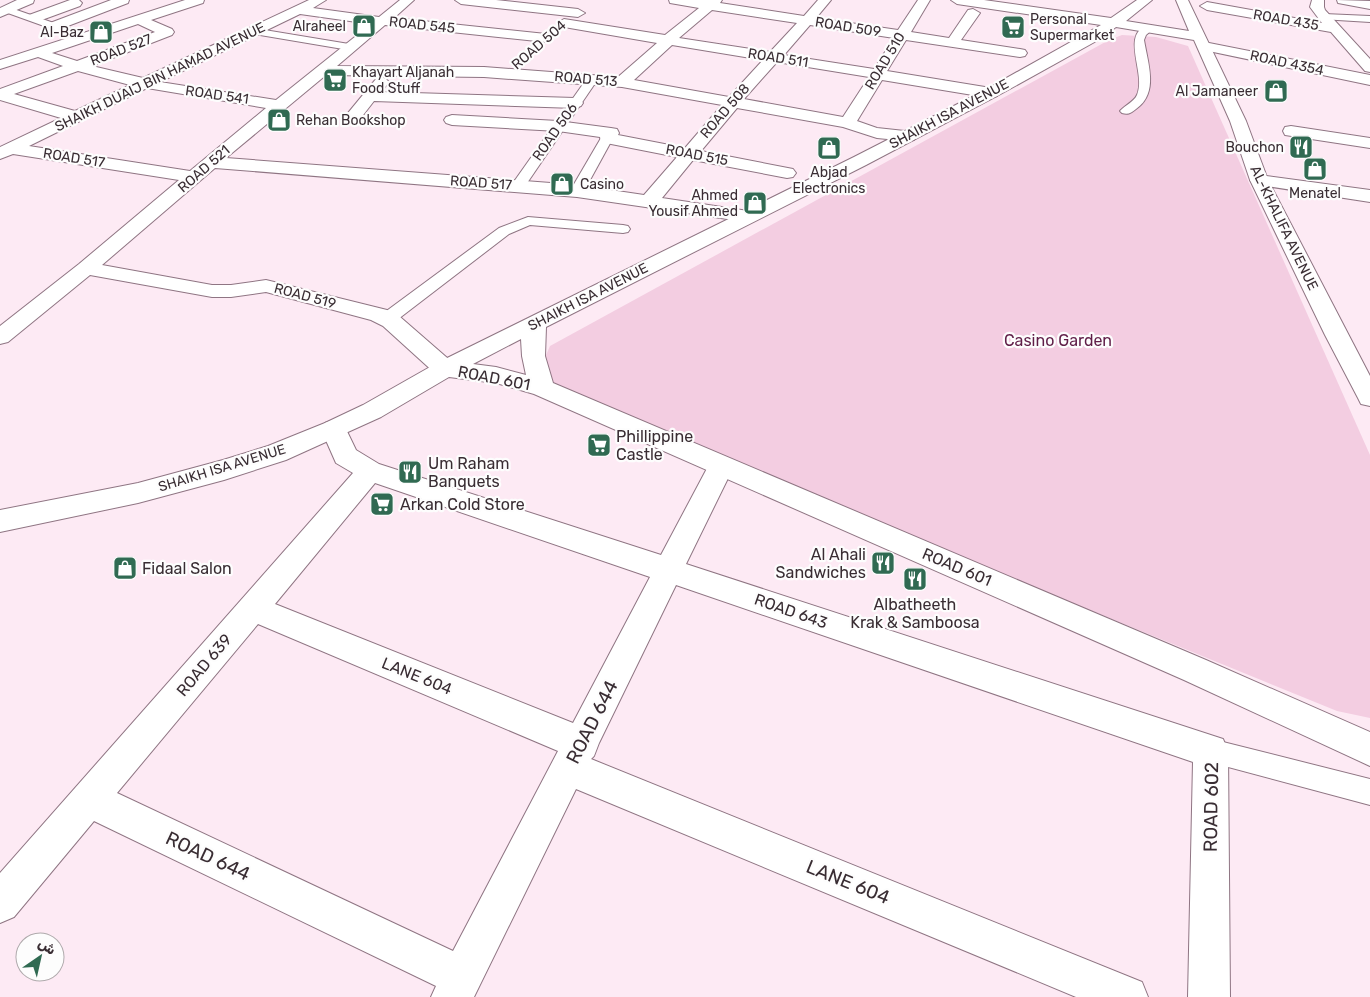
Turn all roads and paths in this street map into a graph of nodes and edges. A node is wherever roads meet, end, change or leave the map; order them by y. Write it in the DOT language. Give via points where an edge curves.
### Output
graph roads {
  1 [pos="28,0"];
  2 [pos="84,0"];
  3 [pos="121,0"];
  4 [pos="198,0"];
  5 [pos="408,0"];
  6 [pos="462,0"];
  7 [pos="675,0"];
  8 [pos="825,0"];
  9 [pos="924,0"];
  10 [pos="957,0"];
  11 [pos="1146,0"];
  12 [pos="1182,0"];
  13 [pos="1318,0"];
  14 [pos="1343,0"];
  15 [pos="308,3"];
  16 [pos="713,3"];
  17 [pos="994,3"];
  18 [pos="590,4"];
  19 [pos="1370,5"];
  20 [pos="1207,6"];
  21 [pos="4,11"];
  22 [pos="578,13"];
  23 [pos="974,13"];
  24 [pos="1324,17"];
  25 [pos="34,18"];
  26 [pos="140,20"];
  27 [pos="806,20"];
  28 [pos="1370,20"];
  29 [pos="381,21"];
  30 [pos="564,23"];
  31 [pos="1116,23"];
  32 [pos="55,26"];
  33 [pos="1149,28"];
  34 [pos="1335,29"];
  35 [pos="252,30"];
  36 [pos="901,35"];
  37 [pos="87,38"];
  38 [pos="546,38"];
  39 [pos="149,40"];
  40 [pos="668,40"];
  41 [pos="952,42"];
  42 [pos="1202,42"];
  43 [pos="168,45"];
  44 [pos="349,47"];
  45 [pos="186,49"];
  46 [pos="533,50"];
  47 [pos="40,52"];
  48 [pos="118,52"];
  49 [pos="1020,53"];
  50 [pos="204,54"];
  51 [pos="772,58"];
  52 [pos="520,62"];
  53 [pos="0,65"];
  54 [pos="76,67"];
  55 [pos="1370,68"];
  56 [pos="321,70"];
  57 [pos="389,71"];
  58 [pos="434,71"];
  59 [pos="484,72"];
  60 [pos="507,73"];
  61 [pos="533,74"];
  62 [pos="877,74"];
  63 [pos="592,79"];
  64 [pos="1370,80"];
  65 [pos="622,82"];
  66 [pos="142,84"];
  67 [pos="991,93"];
  68 [pos="0,94"];
  69 [pos="370,96"];
  70 [pos="416,98"];
  71 [pos="468,99"];
  72 [pos="519,101"];
  73 [pos="733,102"];
  74 [pos="575,103"];
  75 [pos="280,105"];
  76 [pos="1126,111"];
  77 [pos="354,116"];
  78 [pos="77,117"];
  79 [pos="452,120"];
  80 [pos="848,123"];
  81 [pos="558,126"];
  82 [pos="1291,131"];
  83 [pos="908,136"];
  84 [pos="608,138"];
  85 [pos="1370,143"];
  86 [pos="6,151"];
  87 [pos="688,154"];
  88 [pos="860,161"];
  89 [pos="212,162"];
  90 [pos="787,173"];
  91 [pos="195,177"];
  92 [pos="1259,180"];
  93 [pos="518,186"];
  94 [pos="577,192"];
  95 [pos="1370,196"];
  96 [pos="648,202"];
  97 [pos="748,216"];
  98 [pos="623,229"];
  99 [pos="86,268"];
  100 [pos="387,319"];
  101 [pos="536,323"];
  102 [pos="0,337"];
  103 [pos="445,369"];
  104 [pos="543,388"];
  105 [pos="1370,398"];
  106 [pos="334,429"];
  107 [pos="721,466"];
  108 [pos="370,471"];
  109 [pos="0,521"];
  110 [pos="670,570"];
  111 [pos="252,608"];
  112 [pos="1370,749"];
  113 [pos="1212,752"];
  114 [pos="575,756"];
  115 [pos="1370,792"];
  116 [pos="89,799"];
  117 [pos="0,903"];
  118 [pos="457,987"];
  119 [pos="1127,997"];
  120 [pos="1208,997"];
  1 -- 21 [label="street"];
  2 -- 25 [label="street"];
  3 -- 32 [label="street"];
  4 -- 26 [label="street"];
  5 -- 29 [label="street, ROAD 521"];
  6 -- 22 [label="street"];
  7 -- 16 [label="street, ROAD 509"];
  8 -- 27 [label="street, ROAD 508"];
  9 -- 36 [label="street, ROAD 510"];
  10 -- 17 [label="street, ROAD 4354"];
  11 -- 31 [label="street, SHAIKH ISA AVENUE"];
  12 -- 42 [label="street, AL-KHALIFA AVENUE"];
  13 -- 24 [label="street, ROAD 435" via="1317,7"];
  14 -- 19 [label="street"];
  15 -- 29 [label="street, ROAD 545"];
  15 -- 35 [label="street, SHAIKH DUAIJ BIN HAMAD AVENUE"];
  16 -- 27 [label="street, ROAD 509"];
  16 -- 40 [label="street"];
  17 -- 31 [label="street, ROAD 4354"];
  18 -- 22 [label="street, ROAD 504"];
  20 -- 34 [label="street, ROAD 435"];
  21 -- 25 [label="lane"];
  22 -- 30 [label="street, ROAD 504"];
  23 -- 41 [label="street"];
  24 -- 28 [label="lane"];
  24 -- 34 [label="street, ROAD 435"];
  25 -- 32 [label="lane"];
  26 -- 37 [label="street"];
  26 -- 39 [label="street, ROAD 527" via="167,32"];
  27 -- 36 [label="street, ROAD 509"];
  27 -- 51 [label="street, ROAD 508"];
  29 -- 38 [label="street, ROAD 545"];
  29 -- 44 [label="street, ROAD 521"];
  30 -- 38 [label="street, ROAD 504"];
  30 -- 40 [label="street, ROAD 511"];
  31 -- 33 [label="street, ROAD 4354"];
  31 -- 67 [label="street, SHAIKH ISA AVENUE"];
  32 -- 37 [label="lane"];
  33 -- 42 [label="street, ROAD 4354"];
  33 -- 76 [label="lane" via="1139,40 1145,88 1143,96"];
  34 -- 55 [label="street, ROAD 435"];
  35 -- 44 [label="lane"];
  35 -- 50 [label="street, SHAIKH DUAIJ BIN HAMAD AVENUE"];
  36 -- 41 [label="street, ROAD 509"];
  36 -- 62 [label="street, ROAD 510"];
  37 -- 47 [label="street"];
  37 -- 48 [label="street"];
  38 -- 46 [label="street, ROAD 504"];
  39 -- 43 [label="street"];
  39 -- 48 [label="street, ROAD 527"];
  40 -- 51 [label="street, ROAD 511"];
  40 -- 65 [label="street"];
  41 -- 49 [label="street, ROAD 509"];
  42 -- 64 [label="street, ROAD 4354"];
  42 -- 92 [label="street, AL-KHALIFA AVENUE" via="1238,121"];
  44 -- 56 [label="street, ROAD 521"];
  45 -- 50 [label="street"];
  47 -- 53 [label="street"];
  47 -- 54 [label="street, ROAD 541"];
  48 -- 54 [label="street, ROAD 527"];
  50 -- 66 [label="street, SHAIKH DUAIJ BIN HAMAD AVENUE"];
  51 -- 62 [label="street, ROAD 511"];
  51 -- 73 [label="street, ROAD 508"];
  52 -- 60 [label="street, ROAD 504"];
  54 -- 66 [label="street, ROAD 541"];
  54 -- 68 [label="street, ROAD 527"];
  56 -- 57 [label="street, ROAD 513"];
  56 -- 75 [label="street, ROAD 521"];
  57 -- 58 [label="street, ROAD 513"];
  57 -- 69 [label="street"];
  58 -- 59 [label="street, ROAD 513"];
  58 -- 70 [label="street"];
  59 -- 60 [label="street, ROAD 513"];
  59 -- 71 [label="street"];
  60 -- 61 [label="street, ROAD 513"];
  61 -- 63 [label="street, ROAD 513"];
  61 -- 72 [label="street"];
  62 -- 67 [label="street, ROAD 511"];
  62 -- 80 [label="street, ROAD 510"];
  63 -- 65 [label="street, ROAD 513"];
  63 -- 74 [label="lane, ROAD 506"];
  65 -- 73 [label="street, ROAD 513"];
  66 -- 75 [label="street, ROAD 541"];
  66 -- 78 [label="street, SHAIKH DUAIJ BIN HAMAD AVENUE"];
  67 -- 83 [label="street, SHAIKH ISA AVENUE"];
  68 -- 78 [label="street"];
  69 -- 70 [label="street"];
  69 -- 77 [label="street"];
  70 -- 71 [label="street"];
  71 -- 72 [label="street"];
  72 -- 74 [label="street"];
  73 -- 80 [label="street, ROAD 513"];
  73 -- 87 [label="street, ROAD 508"];
  74 -- 81 [label="lane, ROAD 506"];
  75 -- 89 [label="street, ROAD 521"];
  78 -- 86 [label="street, SHAIKH DUAIJ BIN HAMAD AVENUE"];
  79 -- 81 [label="street, ROAD 515"];
  80 -- 83 [label="street, ROAD 513" via="861,130"];
  80 -- 88 [label="street" via="858,145"];
  81 -- 84 [label="street, ROAD 515" via="611,133"];
  81 -- 93 [label="lane, ROAD 506"];
  82 -- 85 [label="street"];
  83 -- 88 [label="street, SHAIKH ISA AVENUE"];
  84 -- 87 [label="street, ROAD 515"];
  84 -- 94 [label="lane"];
  86 -- 91 [label="street, ROAD 517"];
  87 -- 90 [label="street, ROAD 515"];
  87 -- 96 [label="street, ROAD 508"];
  88 -- 97 [label="street, SHAIKH ISA AVENUE"];
  89 -- 91 [label="street, ROAD 521"];
  89 -- 93 [label="street, ROAD 517"];
  91 -- 99 [label="street, ROAD 521"];
  92 -- 95 [label="street"];
  92 -- 105 [label="street, AL-KHALIFA AVENUE"];
  93 -- 94 [label="street, ROAD 517"];
  94 -- 96 [label="street, ROAD 517"];
  96 -- 97 [label="street, ROAD 517"];
  97 -- 101 [label="street, SHAIKH ISA AVENUE"];
  98 -- 100 [label="lane" via="528,221 514,226"];
  99 -- 100 [label="street, ROAD 519" via="212,291 266,286"];
  99 -- 102 [label="street, ROAD 521"];
  100 -- 103 [label="street, ROAD 519"];
  101 -- 103 [label="street, SHAIKH ISA AVENUE"];
  101 -- 104 [label="street, ROAD 601" via="532,336 533,362"];
  103 -- 104 [label="street, ROAD 601" via="496,375"];
  103 -- 106 [label="street, SHAIKH ISA AVENUE"];
  104 -- 107 [label="street, ROAD 601"];
  106 -- 108 [label="street" via="345,456"];
  106 -- 109 [label="street, SHAIKH ISA AVENUE" via="277,453 224,470 138,493"];
  107 -- 110 [label="street, ROAD 644"];
  107 -- 112 [label="street, ROAD 601"];
  108 -- 110 [label="street, ROAD 643"];
  108 -- 111 [label="street, ROAD 639"];
  110 -- 113 [label="street, ROAD 643"];
  110 -- 114 [label="street, ROAD 644"];
  111 -- 114 [label="street, LANE 604"];
  111 -- 116 [label="street, ROAD 639"];
  113 -- 115 [label="lane, ROAD 602"];
  113 -- 120 [label="street, ROAD 602"];
  114 -- 118 [label="street, ROAD 644"];
  114 -- 119 [label="street, LANE 604"];
  116 -- 117 [label="street, ROAD 639"];
  116 -- 118 [label="street, ROAD 644"];
}
